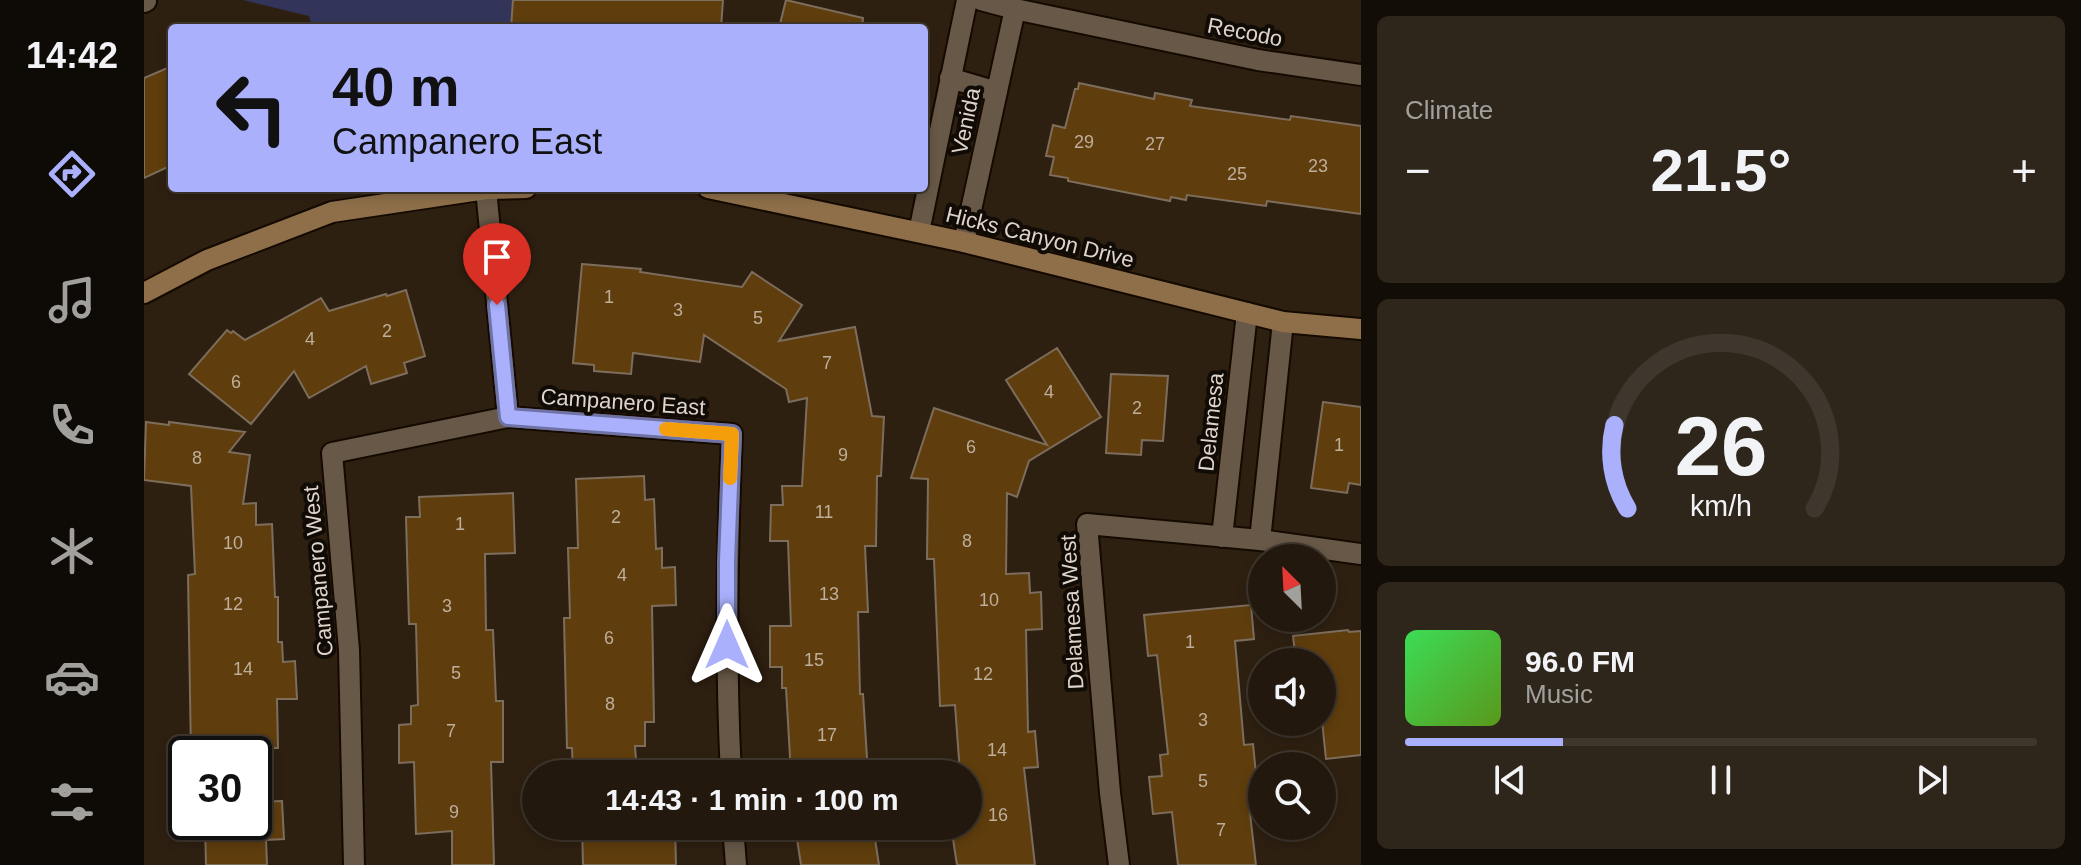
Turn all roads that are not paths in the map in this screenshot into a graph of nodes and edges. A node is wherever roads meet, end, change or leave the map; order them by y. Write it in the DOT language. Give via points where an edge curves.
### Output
graph roads {
  1 [pos="967,0"];
  2 [pos="981,0"];
  3 [pos="1015,9"];
  4 [pos="1361,75"];
  5 [pos="950,78"];
  6 [pos="997,92"];
  7 [pos="928,187"];
  8 [pos="466,192"];
  9 [pos="486,192"];
  10 [pos="727,192"];
  11 [pos="927,192"];
  12 [pos="919,232"];
  13 [pos="964,242"];
  14 [pos="144,293"];
  15 [pos="1247,313"];
  16 [pos="1283,322"];
  17 [pos="1361,329"];
  18 [pos="508,417"];
  19 [pos="1222,537"];
  20 [pos="1260,540"];
  21 [pos="1361,554"];
  22 [pos="730,760"];
  23 [pos="734,840"];
  24 [pos="354,865"];
  25 [pos="736,865"];
  26 [pos="1119,865"];
  1 -- 5 [label="street, Venida"];
  2 -- 3 [label="street, Recodo"];
  3 -- 4 [label="street, Recodo" via="1258,60"];
  3 -- 6 [label="street, Venida"];
  5 -- 6 [label="street"];
  5 -- 7 [label="street, Venida"];
  6 -- 13 [label="street, Venida"];
  8 -- 14 [label="street" via="332,212 207,260"];
  9 -- 18 [label="street"];
  10 -- 12 [label="street, Hicks Canyon Drive"];
  11 -- 12 [label="street, Venida"];
  12 -- 13 [label="street, Hicks Canyon Drive"];
  13 -- 15 [label="street, Hicks Canyon Drive"];
  15 -- 16 [label="street, Hicks Canyon Drive"];
  15 -- 19 [label="street, Delamesa"];
  16 -- 17 [label="street, Hicks Canyon Drive"];
  16 -- 20 [label="street"];
  18 -- 22 [label="street, Campanero East" via="732,434 727,561"];
  18 -- 24 [label="street, Campanero West" via="332,453 349,650"];
  19 -- 20 [label="street, Delamesa West"];
  19 -- 26 [label="street, Delamesa West" via="1087,524"];
  20 -- 21 [label="street, Delamesa West"];
  23 -- 25 [label="street"];
}
